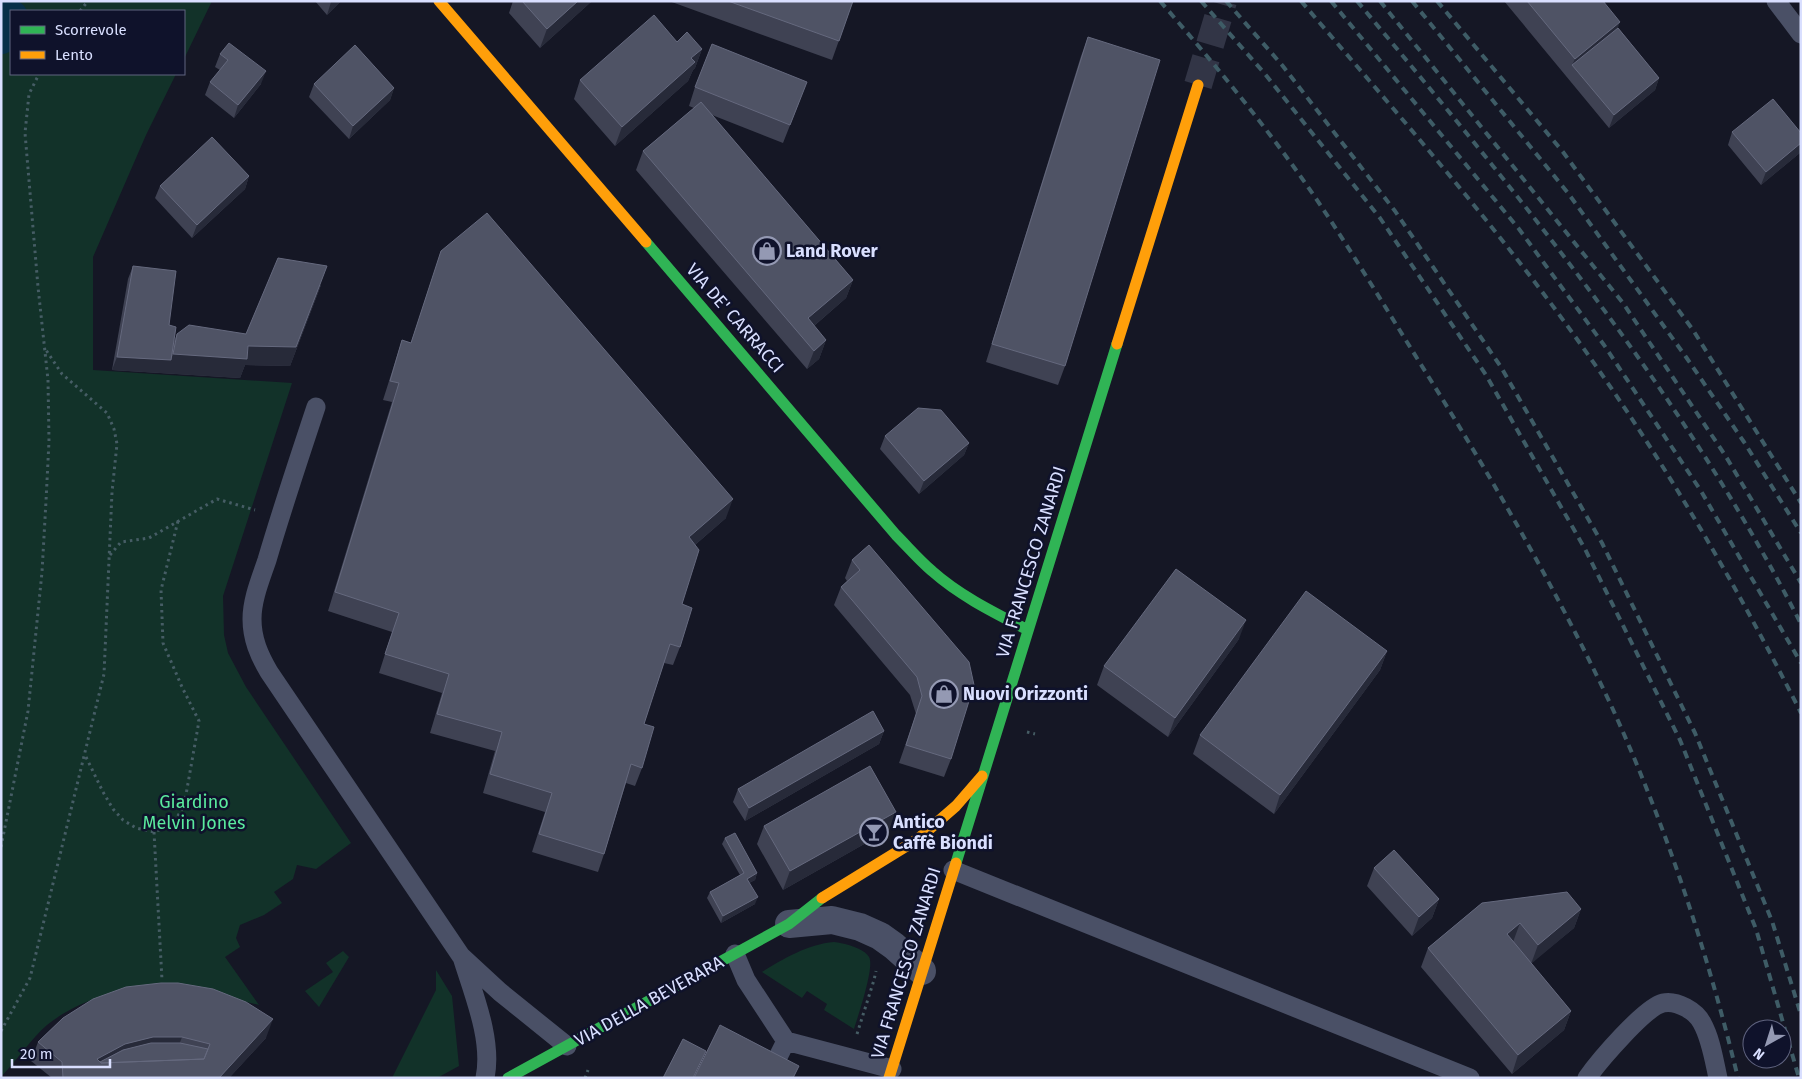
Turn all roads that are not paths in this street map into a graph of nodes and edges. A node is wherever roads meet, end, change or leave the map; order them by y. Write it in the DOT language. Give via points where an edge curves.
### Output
graph roads {
  1 [pos="439,1"];
  2 [pos="1776,1"];
  3 [pos="1801,34"];
  4 [pos="1198,85"];
  5 [pos="316,408"];
  6 [pos="1028,630"];
  7 [pos="982,776"];
  8 [pos="953,870"];
  9 [pos="789,924"];
  10 [pos="735,954"];
  11 [pos="461,956"];
  12 [pos="922,971"];
  13 [pos="786,1041"];
  14 [pos="567,1046"];
  15 [pos="776,1061"];
  16 [pos="890,1073"];
  17 [pos="485,1078"];
  18 [pos="508,1078"];
  19 [pos="1470,1078"];
  20 [pos="1587,1078"];
  21 [pos="1718,1078"];
  1 -- 6 [label="street, VIA DE' CARRACCI" via="907,546 949,584 980,605"];
  2 -- 3 [label="lane"];
  4 -- 6 [label="street, VIA FRANCESCO ZANARDI"];
  5 -- 11 [label="lane" via="256,598 252,617 258,653"];
  6 -- 7 [label="street, VIA FRANCESCO ZANARDI"];
  7 -- 8 [label="street, VIA FRANCESCO ZANARDI"];
  7 -- 9 [label="street, VIA DELLA BEVERARA" via="956,806 918,839 828,895"];
  8 -- 12 [label="street, VIA FRANCESCO ZANARDI"];
  8 -- 19 [label="lane"];
  9 -- 10 [label="street, VIA DELLA BEVERARA"];
  9 -- 12 [label="street, VIA DELLA BEVERARA" via="832,920 860,927 880,936"];
  10 -- 13 [label="lane" via="746,980"];
  10 -- 14 [label="street, VIA DELLA BEVERARA"];
  11 -- 14 [label="lane"];
  11 -- 17 [label="lane" via="483,1027 487,1065"];
  12 -- 16 [label="street, VIA FRANCESCO ZANARDI"];
  13 -- 15 [label="lane"];
  13 -- 16 [label="lane" via="850,1057"];
  14 -- 18 [label="street, VIA DELLA BEVERARA"];
  20 -- 21 [label="lane" via="1615,1044 1650,1010 1662,1003 1689,1009 1702,1022"];
}
